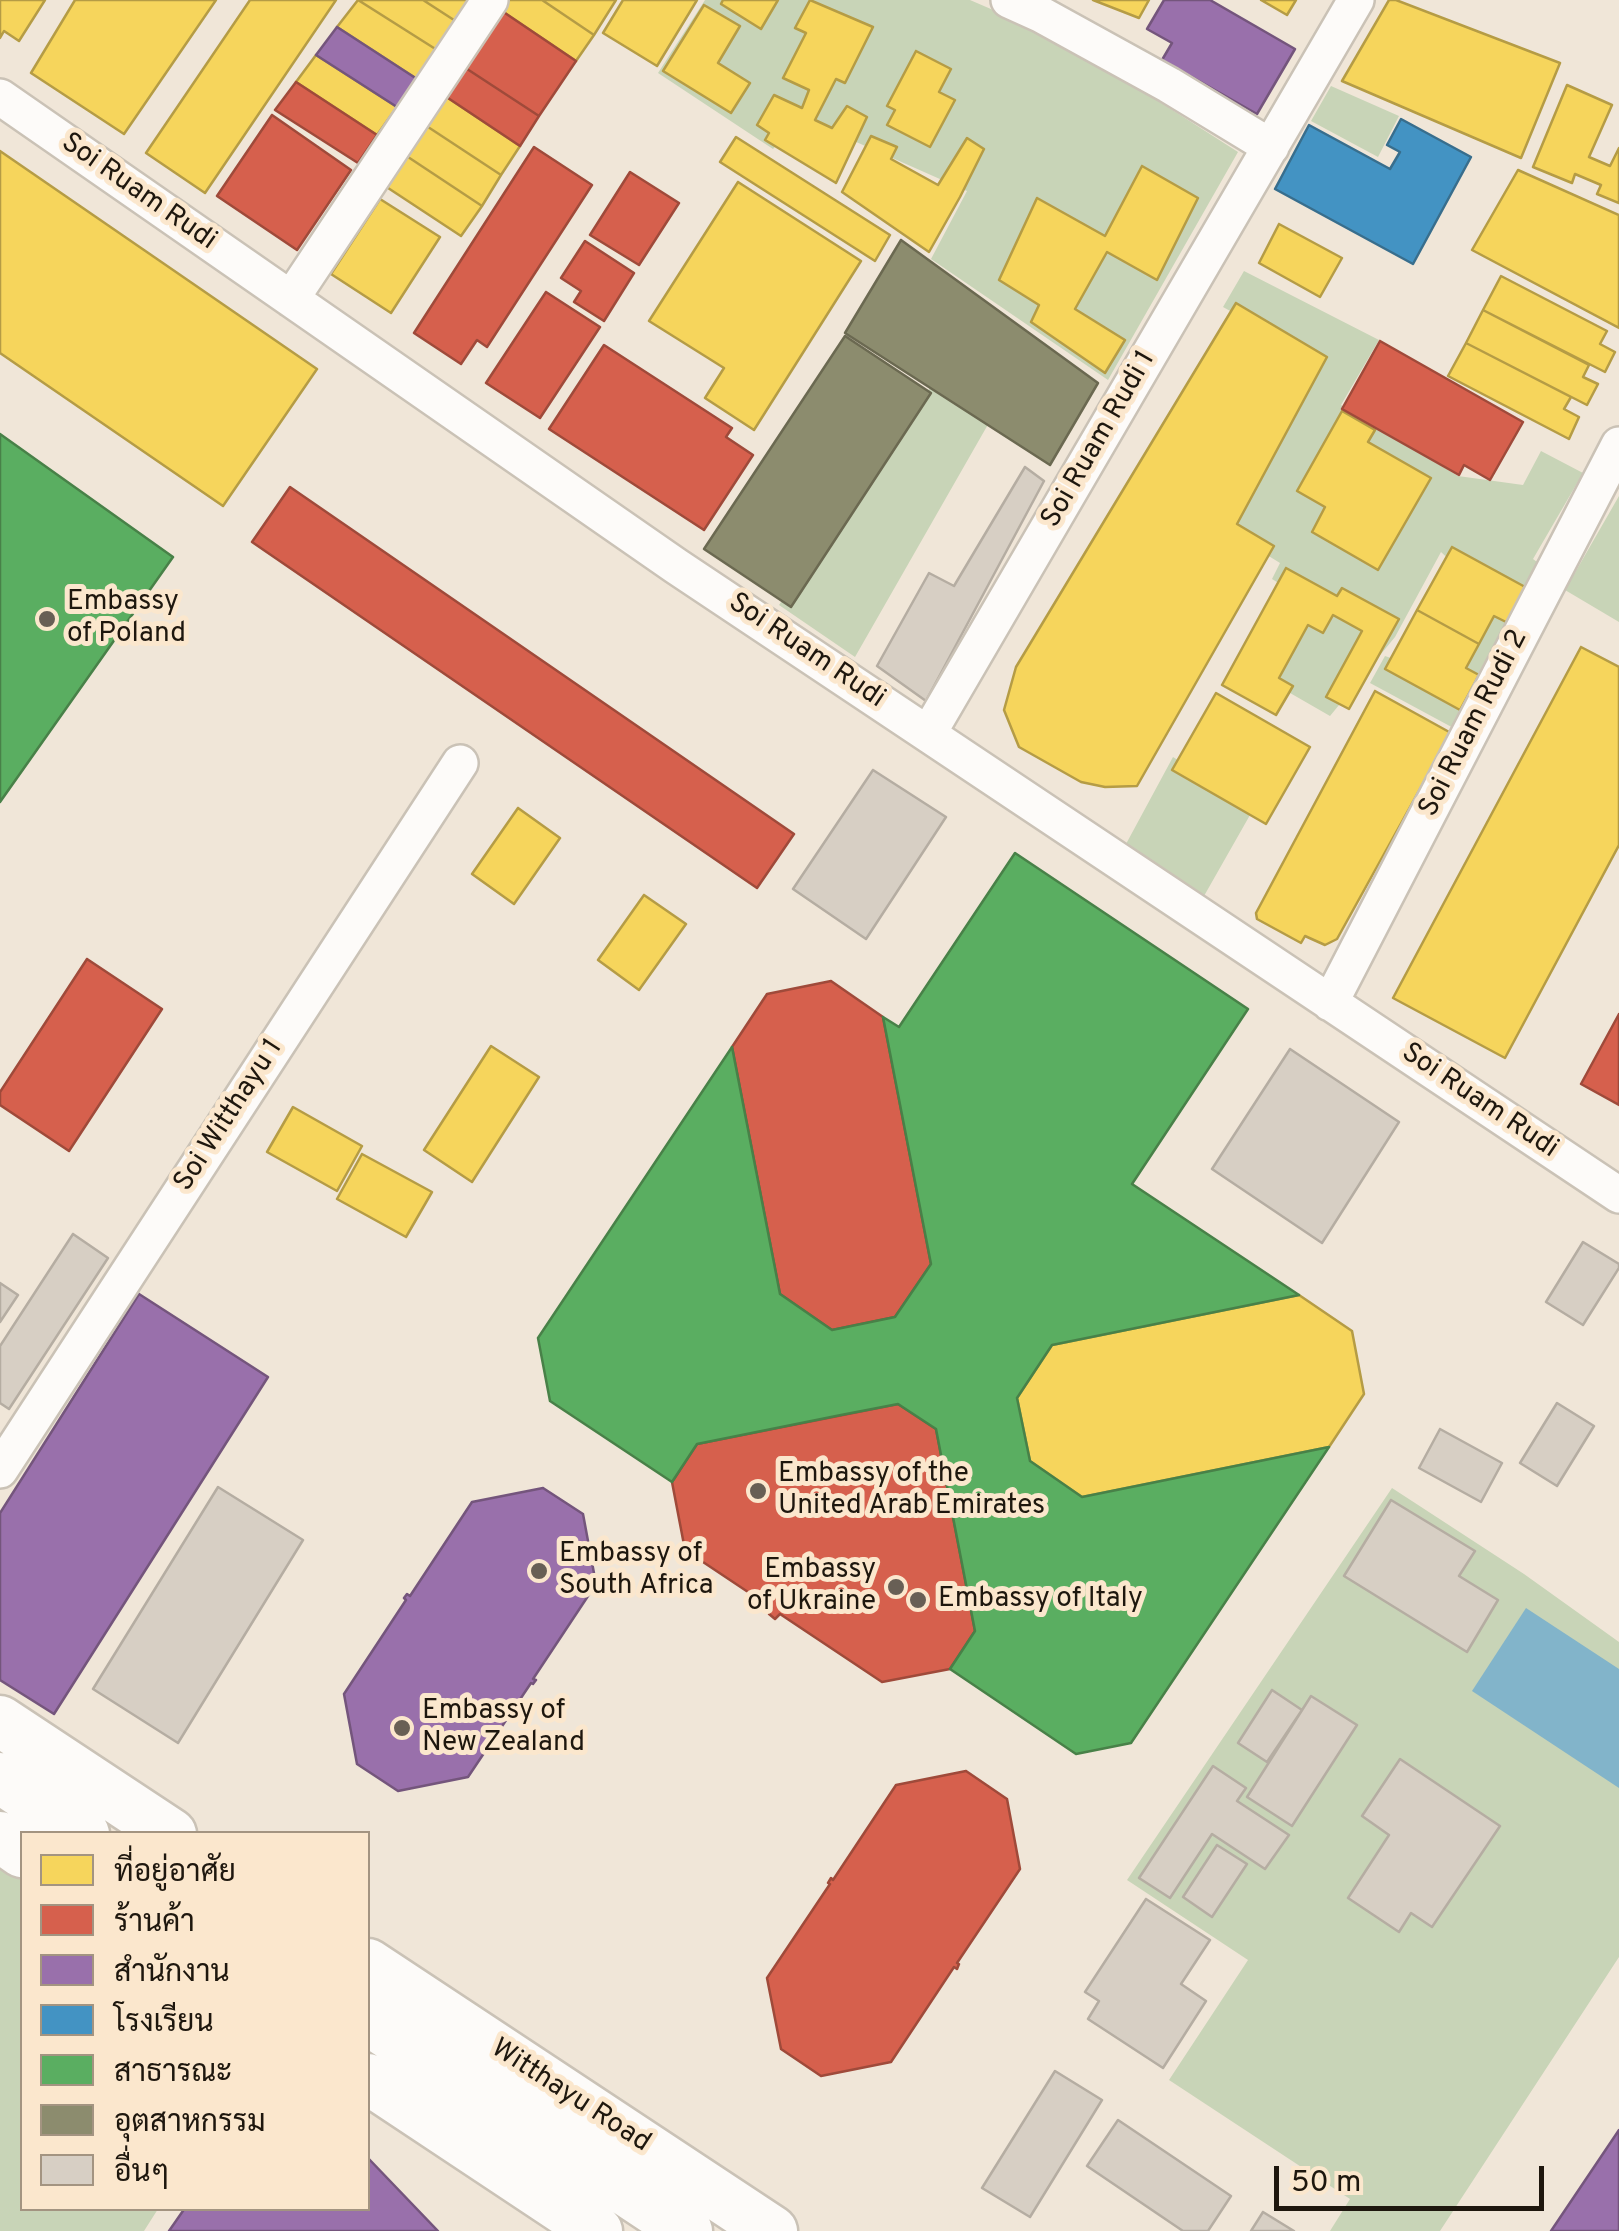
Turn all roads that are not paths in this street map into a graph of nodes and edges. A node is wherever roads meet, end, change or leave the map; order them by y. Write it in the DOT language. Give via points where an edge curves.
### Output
graph roads {
  1 [pos="490,0"];
  2 [pos="1008,0"];
  3 [pos="1356,0"];
  4 [pos="0,97"];
  5 [pos="1271,146"];
  6 [pos="291,299"];
  7 [pos="1619,445"];
  8 [pos="928,734"];
  9 [pos="460,762"];
  10 [pos="1330,1003"];
  11 [pos="1619,1195"];
  12 [pos="0,1470"];
  13 [pos="0,1720"];
  14 [pos="0,1778"];
  15 [pos="80,1831"];
  16 [pos="166,1831"];
  17 [pos="370,1965"];
  18 [pos="370,2021"];
  19 [pos="370,2081"];
  20 [pos="759,2227"];
  21 [pos="598,2231"];
  22 [pos="686,2231"];
  1 -- 6 [label="street"];
  2 -- 5 [label="street"];
  3 -- 5 [label="street, Soi Ruam Rudi 1"];
  4 -- 6 [label="street, Soi Ruam Rudi"];
  5 -- 8 [label="street, Soi Ruam Rudi 1"];
  6 -- 8 [label="street, Soi Ruam Rudi"];
  7 -- 10 [label="street, Soi Ruam Rudi 2"];
  8 -- 10 [label="street, Soi Ruam Rudi"];
  9 -- 12 [label="street, Soi Witthayu 1"];
  10 -- 11 [label="street, Soi Ruam Rudi"];
  13 -- 16 [label="main road"];
  14 -- 15 [label="main road"];
  17 -- 20 [label="main road, Witthayu Road"];
  18 -- 22 [label="main road, Witthayu Road"];
  19 -- 21 [label="main road"];
}
